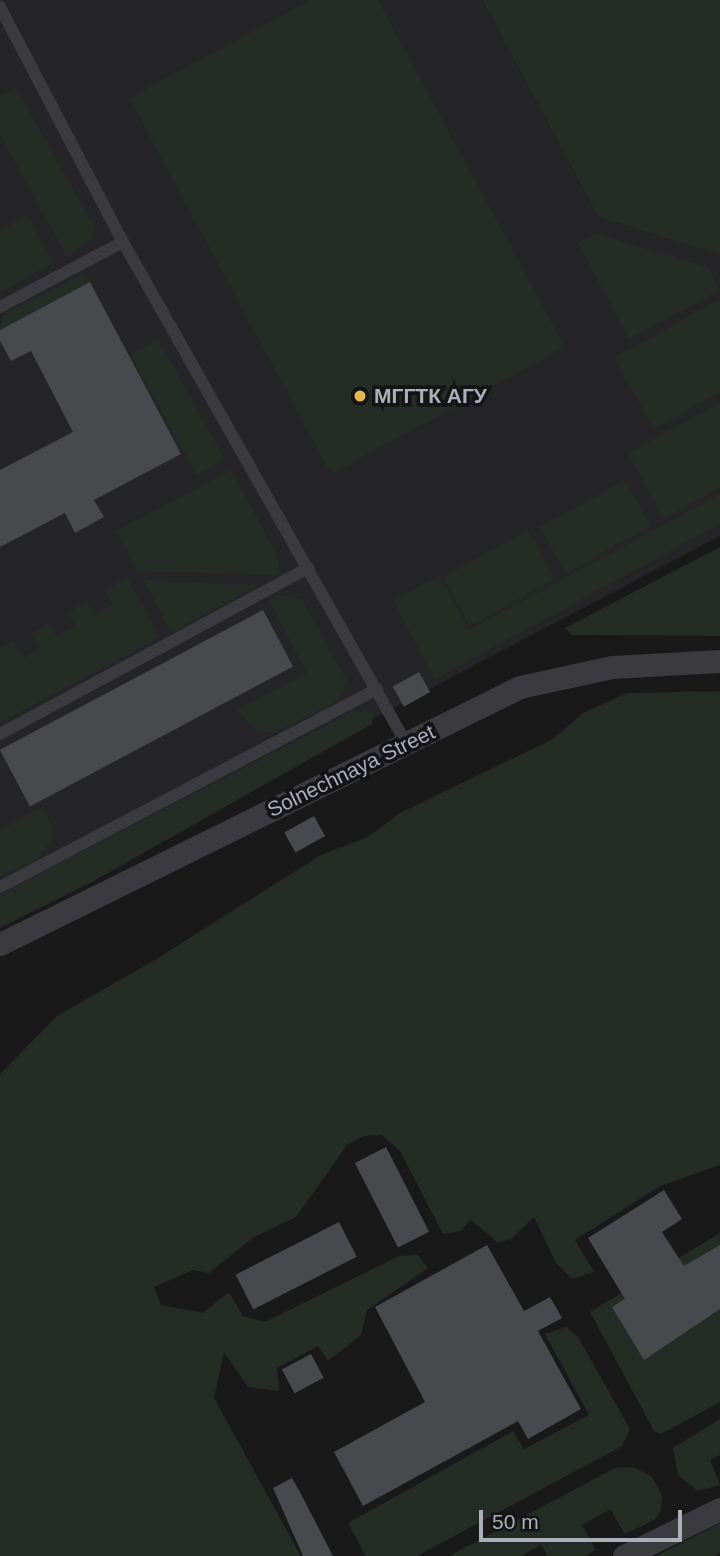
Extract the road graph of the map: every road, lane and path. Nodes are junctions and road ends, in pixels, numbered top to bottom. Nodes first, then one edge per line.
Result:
1 (0, 7) edge
2 (123, 243) junction
3 (0, 307) edge
4 (308, 568) junction
5 (720, 661) edge
6 (377, 689) junction
7 (0, 734) edge
8 (406, 743) junction
9 (0, 887) edge
10 (0, 944) edge
11 (720, 1509) edge
12 (624, 1556) edge

1 - 2 lane
2 - 3 lane
2 - 4 lane
4 - 6 lane
4 - 7 lane
5 - 8 street, Solnechnaya Street
6 - 8 lane
6 - 9 lane
8 - 10 street, Solnechnaya Street
11 - 12 street

